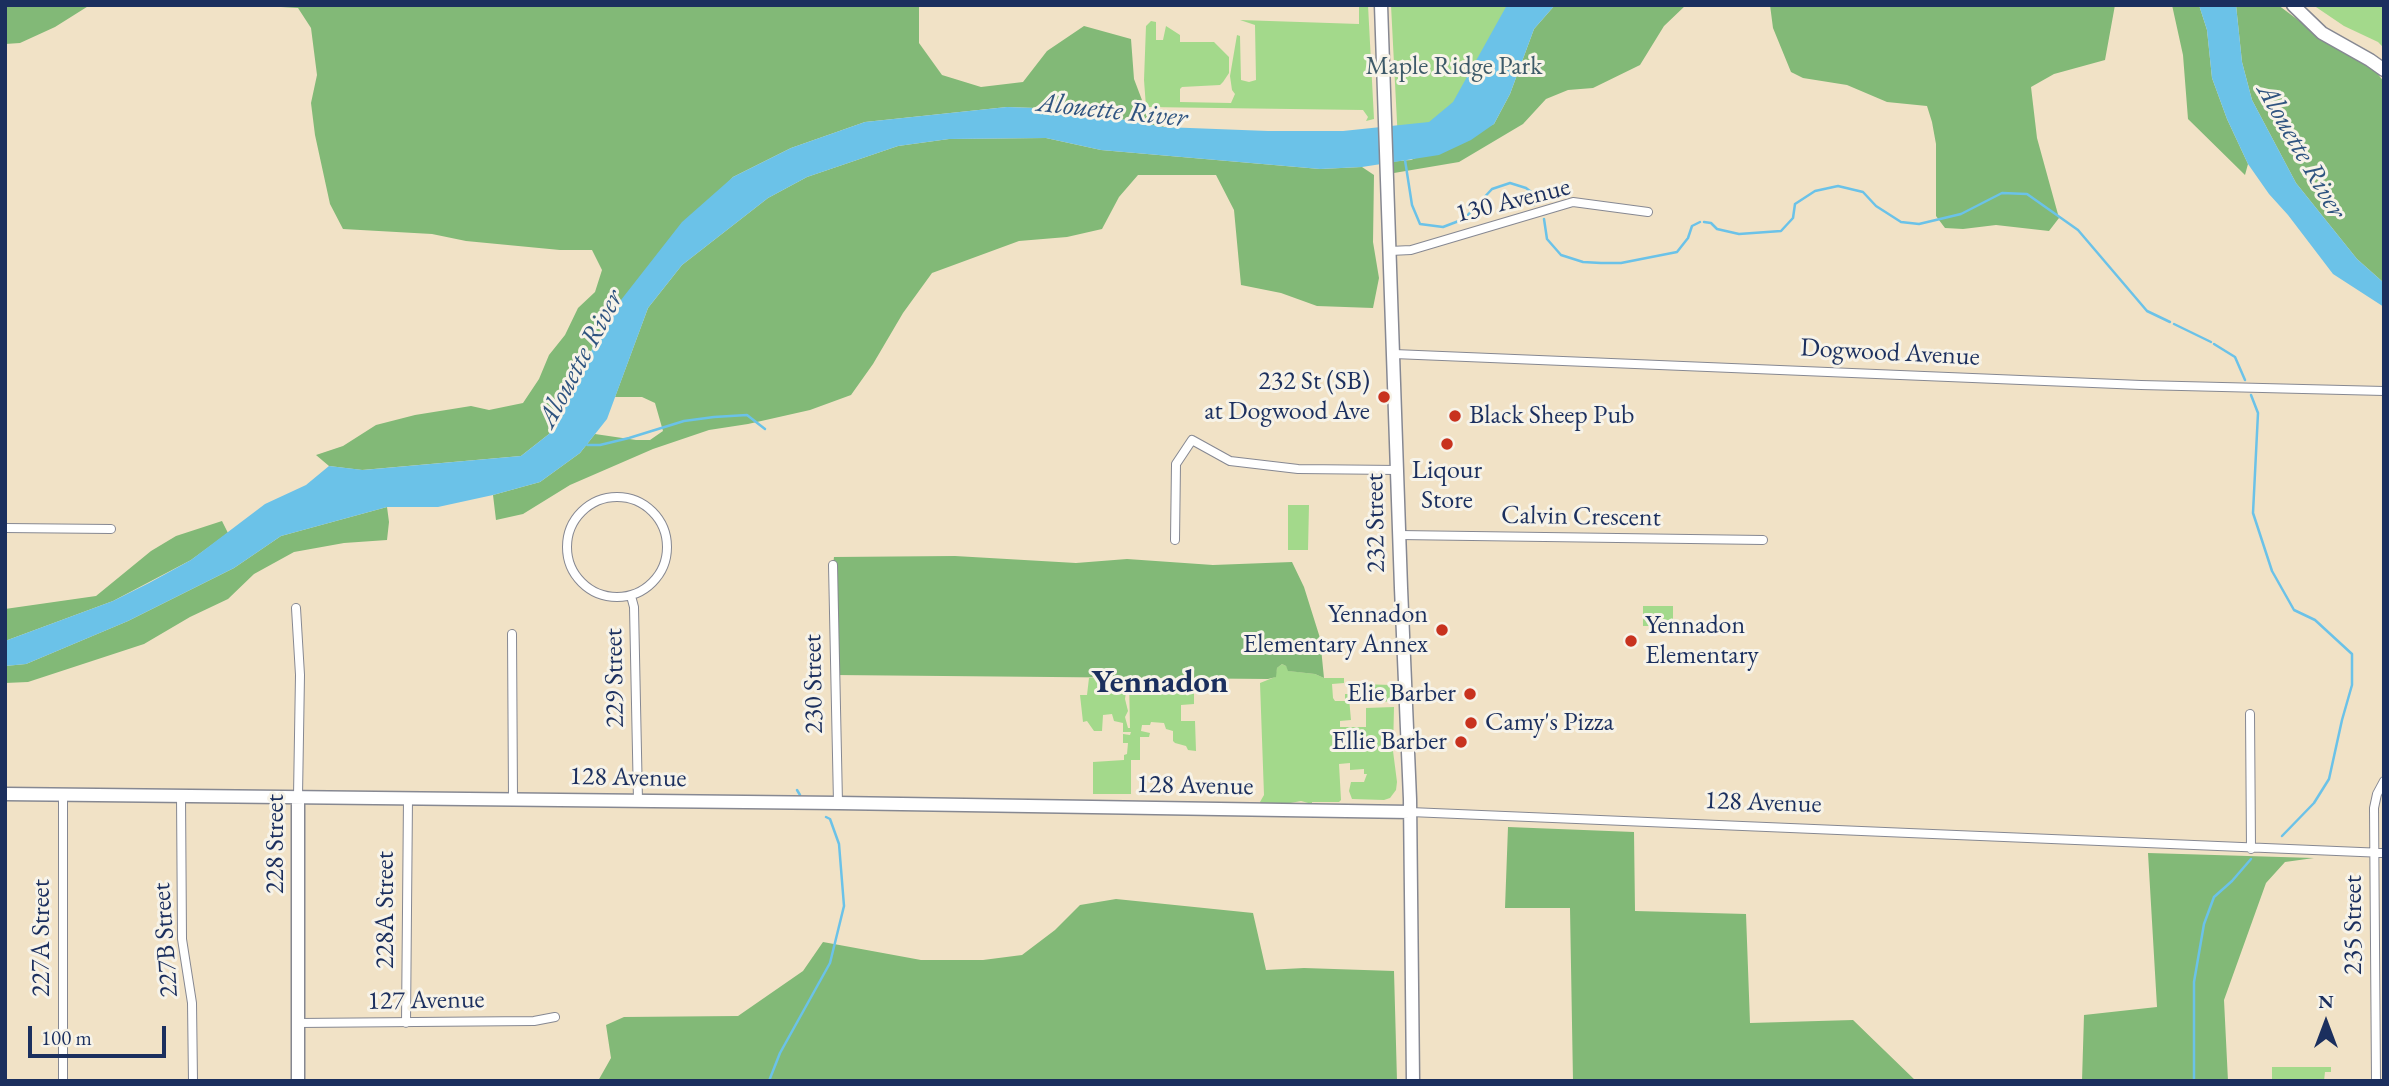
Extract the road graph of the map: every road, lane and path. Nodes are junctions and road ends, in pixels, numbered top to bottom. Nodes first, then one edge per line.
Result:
1 (1381, 5) edge
2 (2293, 5) edge
3 (2384, 70) edge
4 (1648, 212) dead end
5 (1390, 251) junction
6 (1394, 354) junction
7 (2384, 391) edge
8 (1398, 470) junction
9 (5, 528) edge
10 (111, 529) dead end
11 (1399, 535) junction
12 (1175, 540) dead end
13 (1763, 540) dead end
14 (832, 565) dead end
15 (631, 596) junction
16 (296, 608) dead end
17 (512, 634) dead end
18 (2250, 714) dead end
19 (2384, 781) edge
20 (5, 794) edge
21 (63, 794) junction
22 (181, 795) junction
23 (298, 796) junction
24 (408, 798) junction
25 (513, 799) junction
26 (638, 801) junction
27 (838, 803) junction
28 (1410, 812) junction
29 (2251, 849) junction
30 (2379, 853) edge
31 (555, 1017) dead end
32 (298, 1023) junction
33 (406, 1023) junction
34 (63, 1081) edge
35 (193, 1081) edge
36 (298, 1081) edge
37 (1413, 1081) edge
38 (2376, 1081) edge

1 - 5 street, 232 Street
2 - 3 street
4 - 5 street, 130 Avenue
5 - 6 street, 232 Street
6 - 7 street, Dogwood Avenue
6 - 8 street, 232 Street
8 - 11 street, 232 Street
8 - 12 street
9 - 10 street
11 - 13 street, Calvin Crescent
11 - 28 street, 232 Street
14 - 27 street, 230 Street
15 - 15 street, 229 Street
15 - 26 street, 229 Street
16 - 23 street, 228 Street
17 - 25 street
18 - 29 street
19 - 30 street, 235 Street
20 - 21 street, 128 Avenue
21 - 22 street, 128 Avenue
21 - 34 street, 227A Street
22 - 23 street, 128 Avenue
22 - 35 street, 227B Street
23 - 24 street, 128 Avenue
23 - 32 street, 228 Street
24 - 25 street, 128 Avenue
24 - 33 street, 228A Street
25 - 26 street, 128 Avenue
26 - 27 street, 128 Avenue
27 - 28 street, 128 Avenue
28 - 29 street, 128 Avenue
28 - 37 street, 232 Street
29 - 30 street, 128 Avenue
30 - 38 street, 235 Street
31 - 33 street, 127 Avenue
32 - 33 street, 127 Avenue
32 - 36 street, 228 Street

